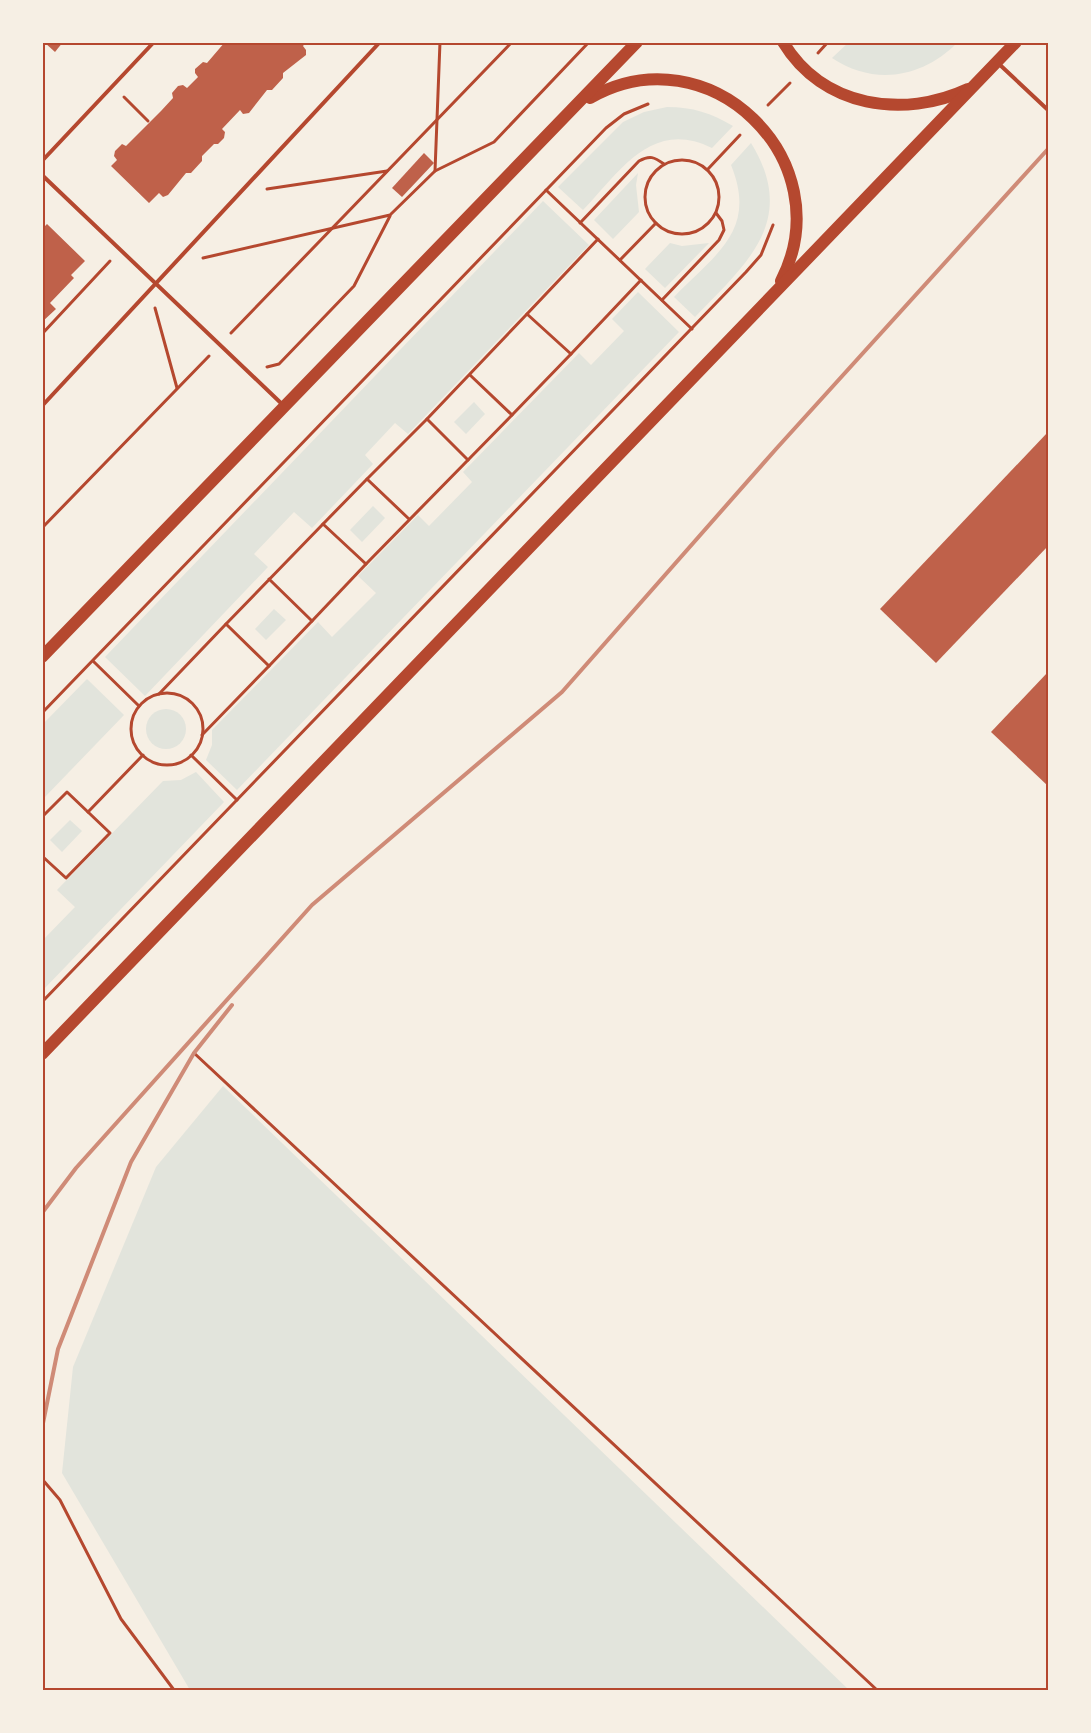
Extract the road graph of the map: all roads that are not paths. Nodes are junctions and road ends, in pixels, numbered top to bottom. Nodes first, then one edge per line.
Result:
1 (154, 42) edge
2 (380, 42) edge
3 (638, 42) edge
4 (783, 42) edge
5 (1016, 42) edge
6 (997, 63) junction
7 (975, 85) junction
8 (579, 104) junction
9 (1048, 110) edge
10 (42, 161) edge
11 (42, 175) edge
12 (156, 282) junction
13 (776, 292) junction
14 (42, 406) edge
15 (285, 407) junction
16 (42, 657) edge
17 (42, 1054) edge

1 - 10 lane
2 - 12 lane
3 - 8 main road
4 - 7 main road
5 - 6 main road
6 - 7 main road
6 - 9 lane
7 - 13 main road
8 - 13 main road
8 - 15 main road
11 - 12 lane
12 - 14 lane
12 - 15 lane
13 - 17 main road
15 - 16 main road

